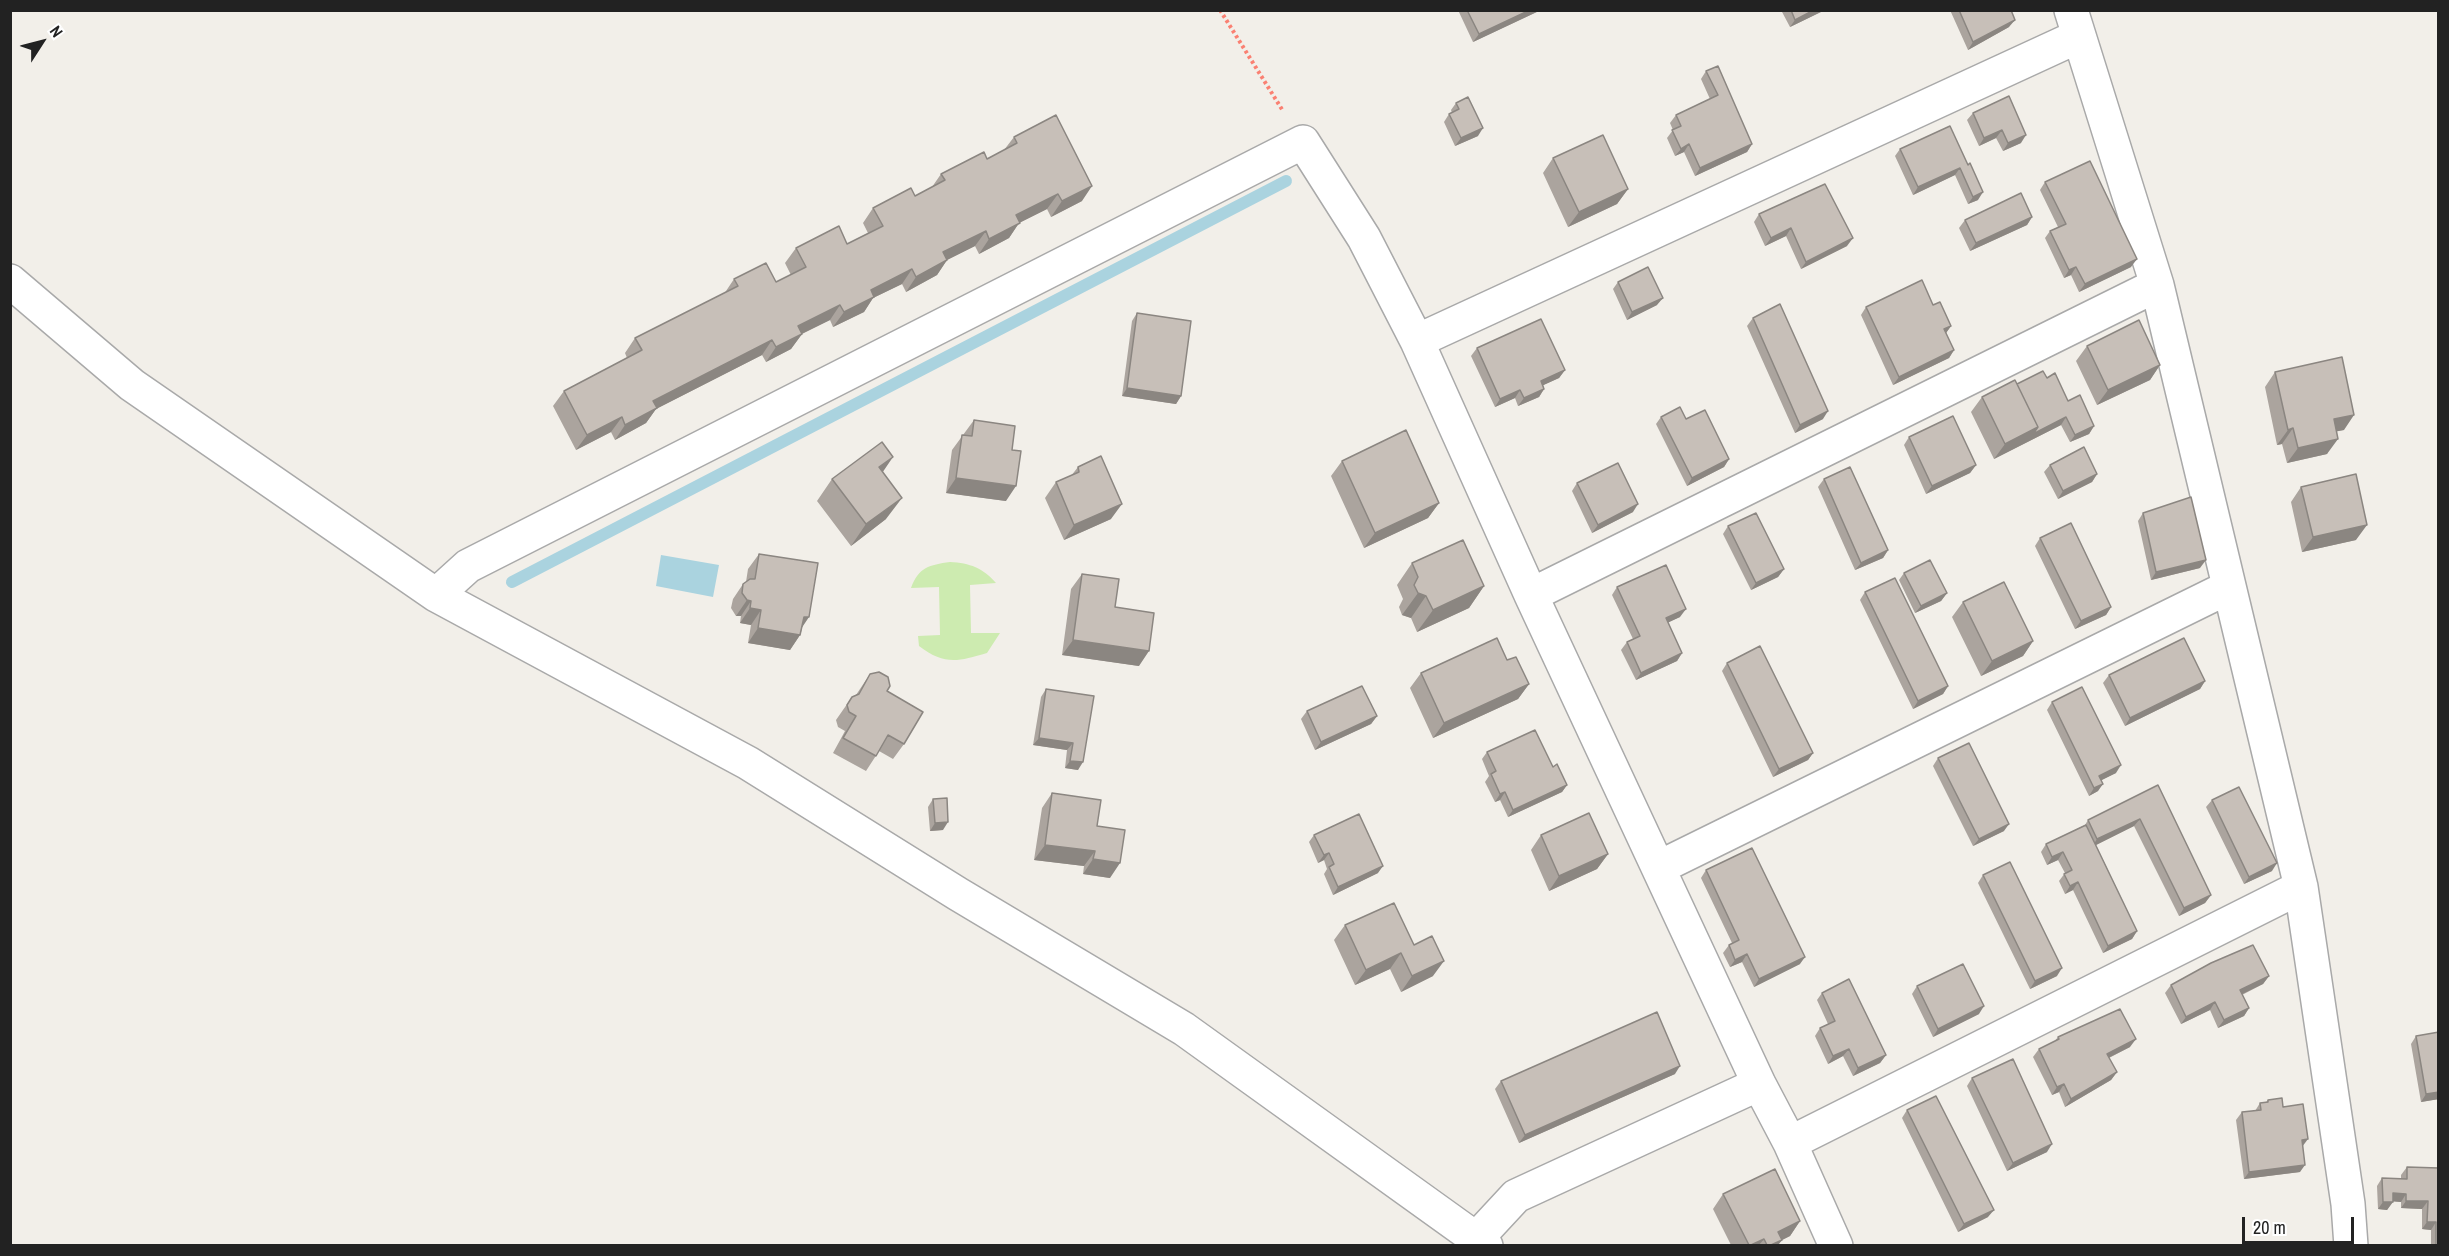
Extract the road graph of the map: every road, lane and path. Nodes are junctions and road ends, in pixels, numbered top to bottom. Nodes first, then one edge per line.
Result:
1 (1220, 10) edge
2 (2075, 23) edge
3 (1303, 142) junction
4 (10, 281) edge
5 (2157, 285) junction
6 (1418, 341) junction
7 (2229, 587) junction
8 (436, 595) junction
9 (1531, 595) junction
10 (1660, 867) junction
11 (2301, 887) junction
12 (1759, 1084) junction
13 (1790, 1143) junction
14 (1482, 1242) edge
15 (1836, 1245) edge
16 (2351, 1245) edge

1 - 3 path
2 - 5 street
2 - 6 street
3 - 6 street
3 - 8 street
4 - 8 street
5 - 7 street
5 - 9 street
6 - 9 street
7 - 10 street
7 - 11 street
8 - 14 street
9 - 10 street
10 - 12 street
11 - 13 street
11 - 16 street
12 - 13 street
12 - 14 street
13 - 15 street

